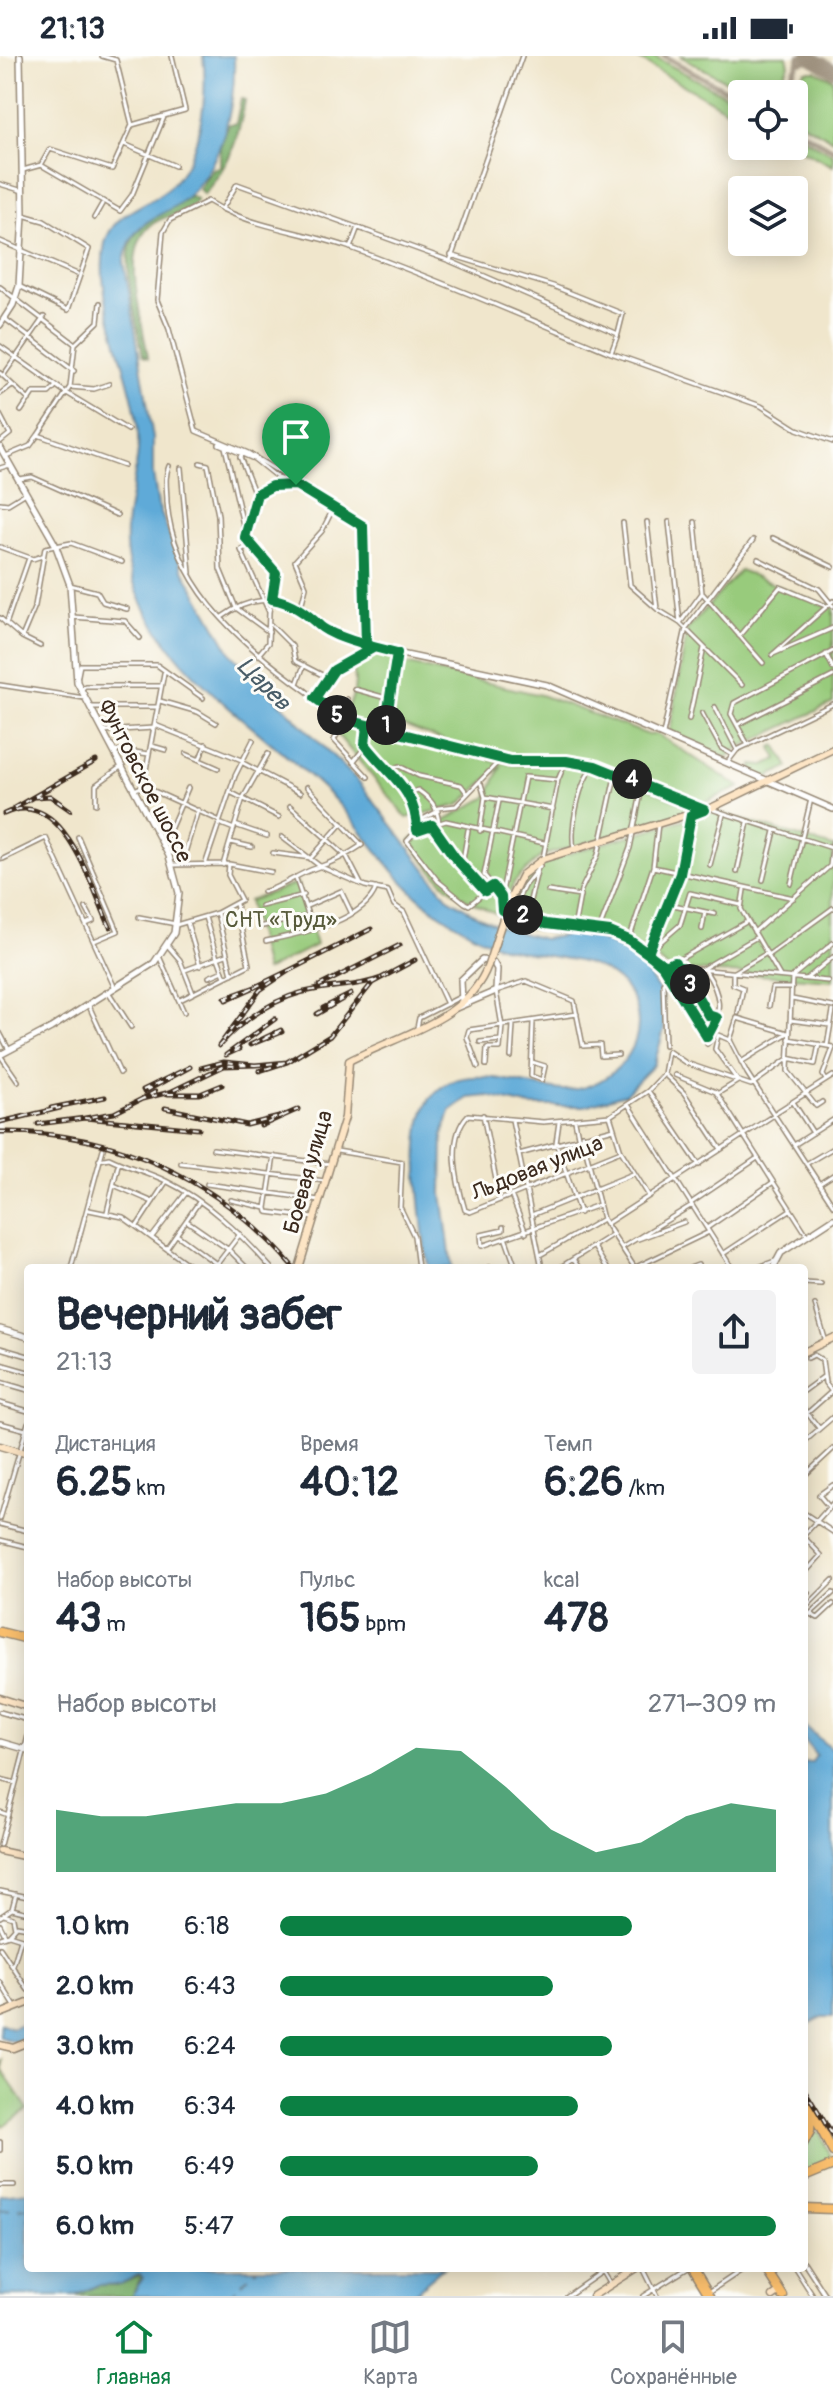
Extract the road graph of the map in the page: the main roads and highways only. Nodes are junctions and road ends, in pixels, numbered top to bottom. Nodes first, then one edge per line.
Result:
1 (833, 749) edge
2 (302, 1264) edge
3 (830, 1340) edge
4 (808, 1354) edge
5 (0, 1446) edge
6 (24, 1453) edge
7 (0, 1634) edge
8 (24, 1641) edge
9 (0, 1700) edge
10 (24, 1707) edge
11 (0, 1851) edge
12 (24, 1856) edge
13 (24, 2005) edge
14 (0, 2014) edge
15 (24, 2044) edge
16 (0, 2045) edge
17 (808, 2104) edge
18 (808, 2108) edge
19 (808, 2132) edge
20 (833, 2152) edge
21 (833, 2165) edge
22 (808, 2175) edge
23 (808, 2208) edge
24 (833, 2209) edge
25 (631, 2272) edge
26 (693, 2272) edge
27 (767, 2272) edge
28 (779, 2294) edge
29 (597, 2295) edge
30 (707, 2295) edge

1 - 2 main road, Боевая улица, bridge
3 - 4 main road
5 - 6 main road
7 - 8 main road
9 - 10 main road
11 - 12 main road
13 - 14 main road
15 - 16 main road
17 - 20 main road
18 - 19 main road
21 - 22 main road
23 - 24 main road
25 - 29 main road
26 - 30 main road
27 - 28 main road

